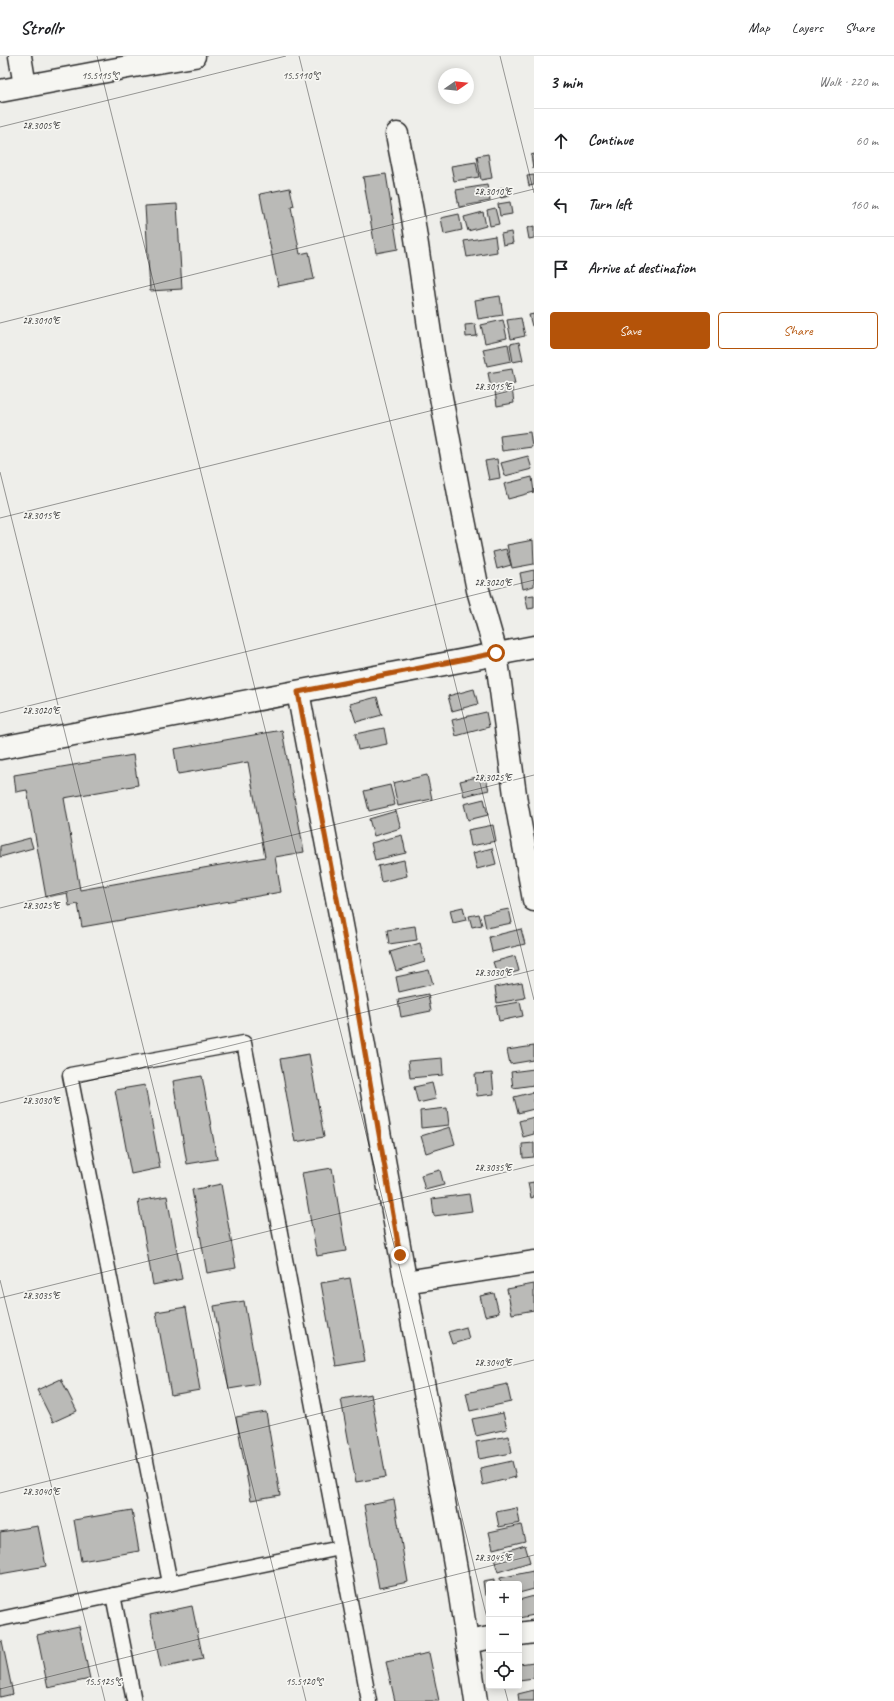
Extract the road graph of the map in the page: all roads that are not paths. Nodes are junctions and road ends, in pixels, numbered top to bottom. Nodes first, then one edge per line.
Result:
1 (20, 56) edge
2 (194, 56) edge
3 (25, 86) junction
4 (0, 91) edge
5 (398, 134) dead end
6 (534, 647) edge
7 (496, 653) junction
8 (298, 692) junction
9 (0, 748) edge
10 (534, 900) edge
11 (534, 1262) edge
12 (405, 1282) junction
13 (340, 1548) junction
14 (170, 1583) junction
15 (113, 1595) junction
16 (0, 1619) edge
17 (534, 1632) edge
18 (522, 1634) edge
19 (486, 1639) edge
20 (467, 1642) junction
21 (134, 1701) edge
22 (369, 1701) edge
23 (476, 1701) edge

1 - 3 street
2 - 3 street
3 - 4 street
5 - 7 street
6 - 7 street
7 - 8 street
7 - 10 street
8 - 9 street
8 - 12 street
11 - 12 street
12 - 20 street
13 - 14 lane
13 - 14 lane
13 - 22 lane
14 - 15 lane
15 - 16 lane
15 - 21 lane
17 - 18 street
19 - 20 street
20 - 23 street

